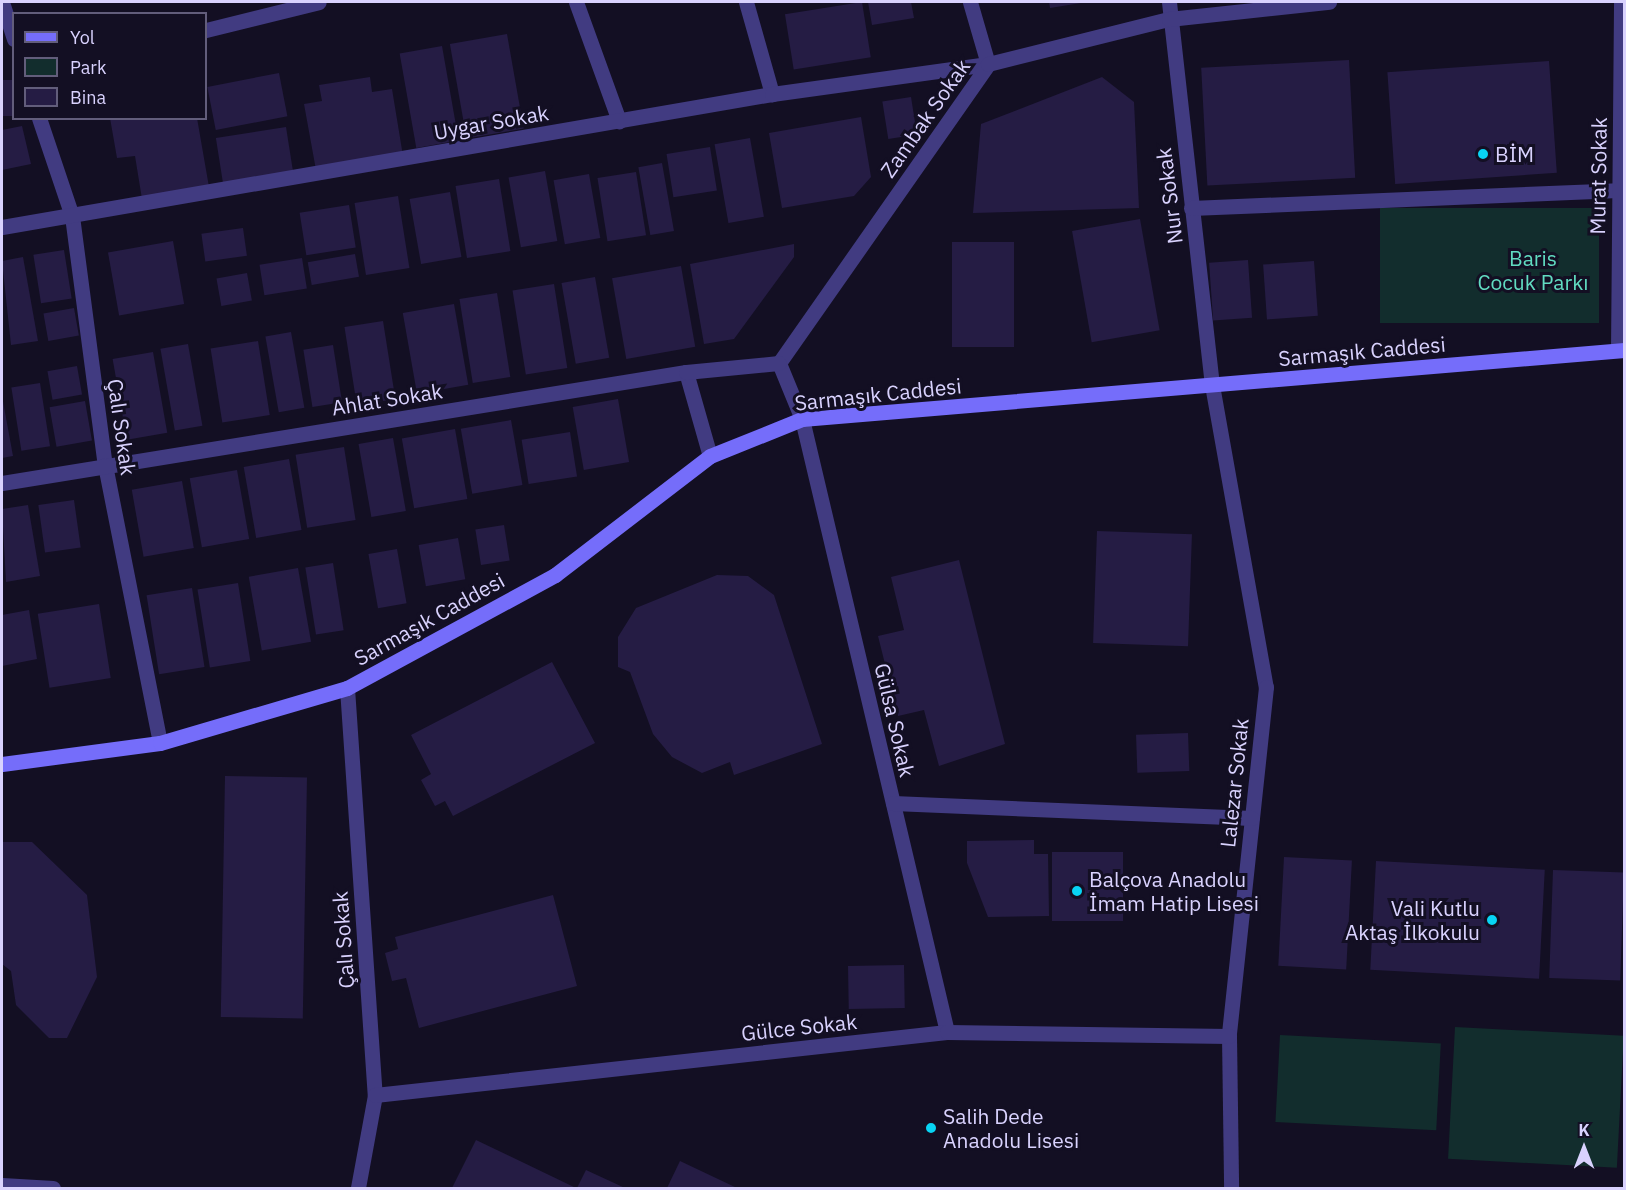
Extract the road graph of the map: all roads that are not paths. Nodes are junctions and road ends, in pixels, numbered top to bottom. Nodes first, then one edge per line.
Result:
1 (2, 2) edge
2 (319, 2) edge
3 (576, 2) edge
4 (746, 2) edge
5 (970, 2) edge
6 (1169, 2) edge
7 (1329, 2) edge
8 (1621, 2) edge
9 (1169, 19) junction
10 (207, 30) edge
11 (12, 33) edge
12 (988, 63) junction
13 (772, 94) junction
14 (40, 120) edge
15 (619, 121) junction
16 (1618, 190) junction
17 (1191, 208) junction
18 (72, 216) junction
19 (2, 227) edge
20 (1621, 350) edge
21 (780, 363) junction
22 (686, 372) junction
23 (1212, 385) junction
24 (802, 419) junction
25 (710, 456) junction
26 (105, 465) junction
27 (2, 483) edge
28 (347, 688) junction
29 (160, 743) junction
30 (2, 764) edge
31 (893, 802) junction
32 (1252, 818) junction
33 (947, 1032) junction
34 (1229, 1036) junction
35 (375, 1095) junction
36 (2, 1185) edge
37 (53, 1188) edge
38 (358, 1188) edge
39 (1231, 1188) edge

1 - 11 street
2 - 10 street
3 - 15 street
4 - 13 street
5 - 12 street
6 - 9 street, Nur Sokak
7 - 9 street, Zambak Sokak
8 - 16 street, Murat Sokak
9 - 12 street, Zambak Sokak
9 - 17 street, Nur Sokak
12 - 13 street, Uygar Sokak
12 - 21 street, Zambak Sokak
13 - 15 street, Uygar Sokak
14 - 18 street, Çalı Sokak
15 - 18 street, Uygar Sokak
16 - 17 street
16 - 20 street, Murat Sokak
17 - 23 street, Nur Sokak
18 - 19 street, Uygar Sokak
18 - 26 street, Çalı Sokak
20 - 23 main road, Sarmaşık Caddesi
21 - 22 street, Ahlat Sokak
21 - 24 street, Gülsa Sokak
22 - 25 street
22 - 26 street, Ahlat Sokak
23 - 24 main road, Sarmaşık Caddesi
23 - 32 street, Lalezar Sokak
24 - 25 main road, Sarmaşık Caddesi
24 - 31 street, Gülsa Sokak
25 - 28 main road, Sarmaşık Caddesi
26 - 27 street, Ahlat Sokak
26 - 29 street, Çalı Sokak
28 - 29 main road, Sarmaşık Caddesi
28 - 35 street, Çalı Sokak
29 - 30 main road, Sarmaşık Caddesi
31 - 32 street
31 - 33 street, Gülsa Sokak
32 - 34 street, Lalezar Sokak
33 - 34 street, Gülce Sokak
33 - 35 street, Gülce Sokak
34 - 39 street, Lalezar Sokak
35 - 38 street, Çalı Sokak
36 - 37 street

